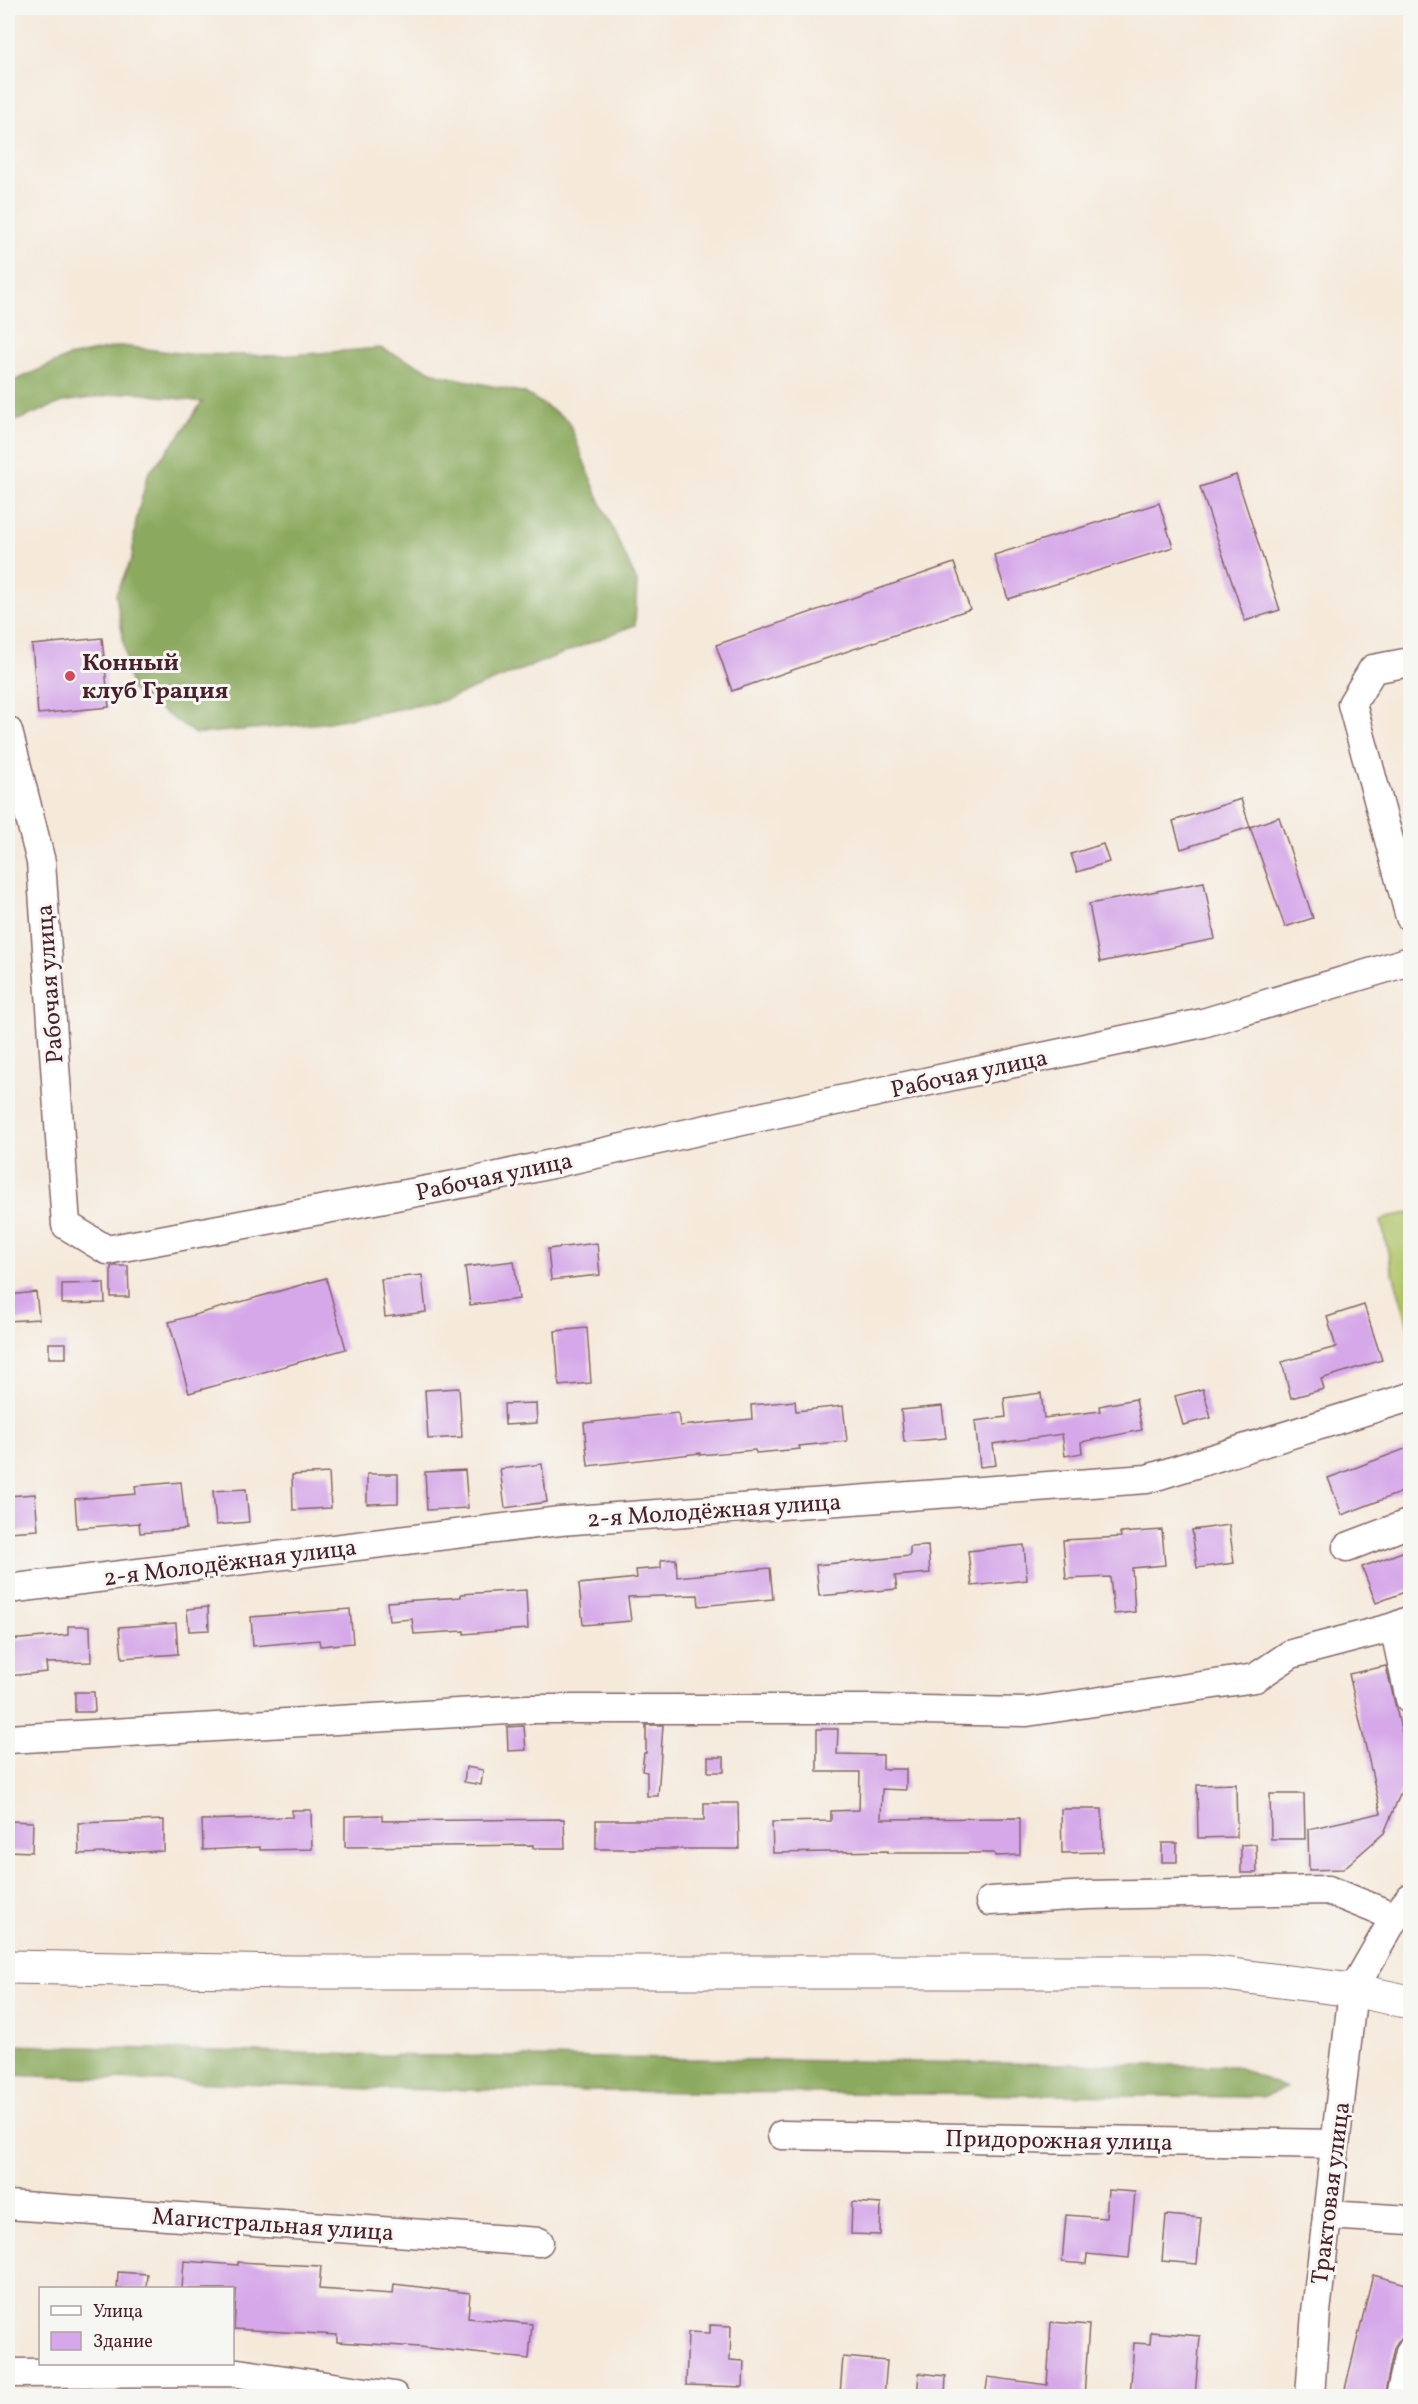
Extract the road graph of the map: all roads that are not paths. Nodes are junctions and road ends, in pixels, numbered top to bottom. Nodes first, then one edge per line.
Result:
1 (1410, 662) edge
2 (8, 730) edge
3 (1410, 917) edge
4 (1410, 961) edge
5 (1410, 1397) edge
6 (1410, 1523) edge
7 (1347, 1547) dead end
8 (8, 1589) edge
9 (1402, 1623) edge
10 (1410, 1699) edge
11 (8, 1739) edge
12 (990, 1901) dead end
13 (1403, 1907) edge
14 (8, 1967) edge
15 (1353, 1990) junction
16 (1410, 2002) edge
17 (782, 2135) dead end
18 (1335, 2144) junction
19 (8, 2205) edge
20 (1327, 2215) junction
21 (1410, 2220) edge
22 (539, 2242) dead end
23 (1410, 2352) edge
24 (8, 2373) edge
25 (394, 2397) edge
26 (1311, 2397) edge
27 (1400, 2397) edge

1 - 3 street
2 - 4 street, Рабочая улица
5 - 8 street, 2-я Молодёжная улица
6 - 7 street
9 - 10 street
9 - 11 street
12 - 13 street
13 - 15 street
14 - 15 main road
15 - 16 main road
15 - 18 street, Трактовая улица
17 - 18 street, Придорожная улица
18 - 20 street, Трактовая улица
19 - 22 street, Магистральная улица
20 - 21 street
20 - 26 street, Трактовая улица
23 - 27 street
24 - 25 street

